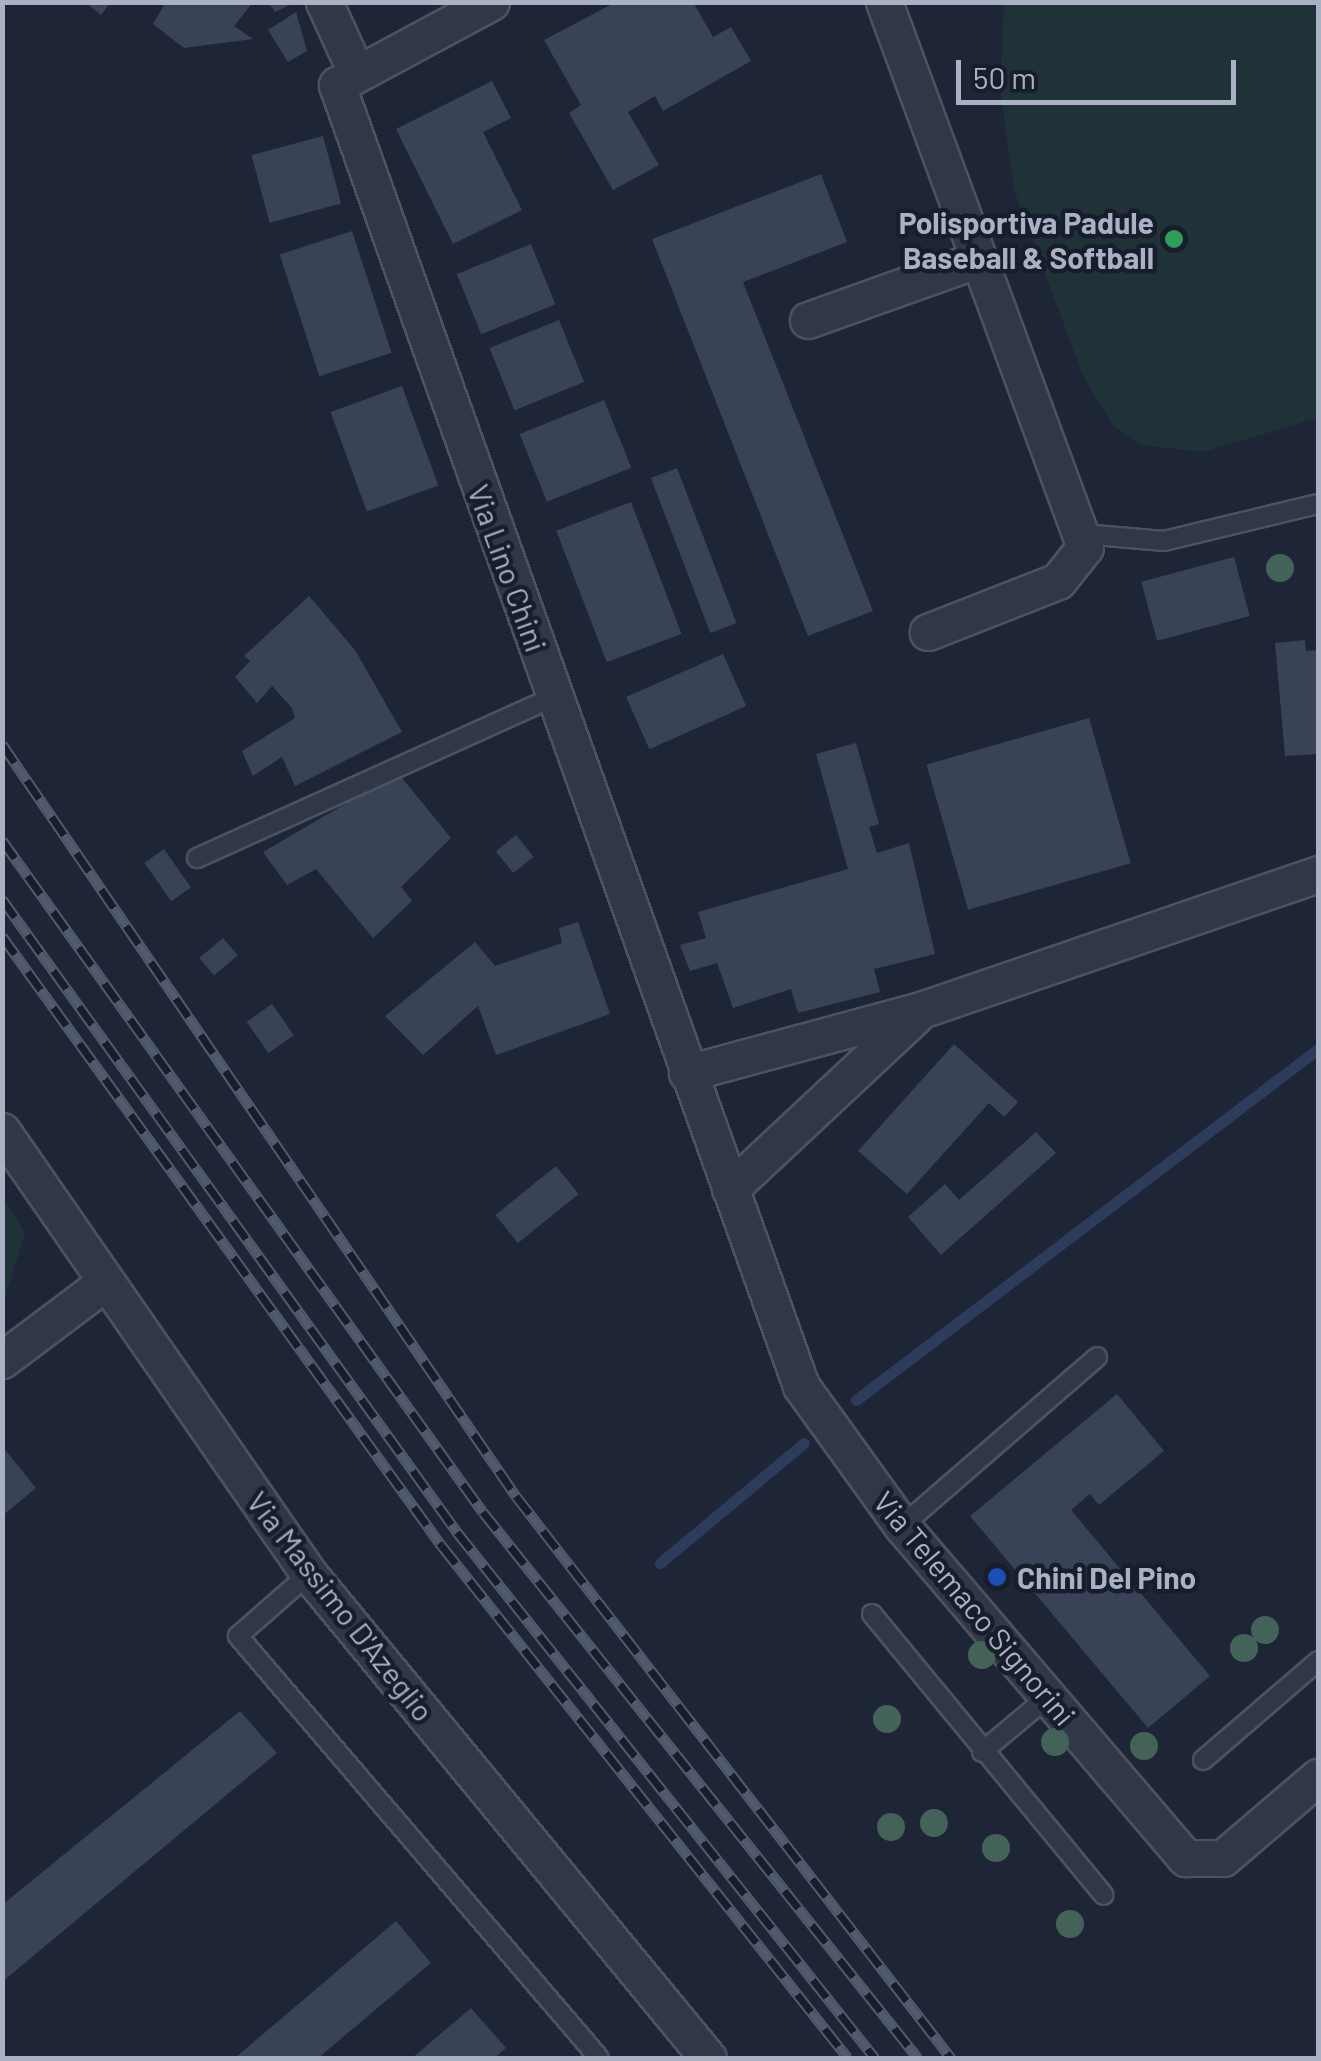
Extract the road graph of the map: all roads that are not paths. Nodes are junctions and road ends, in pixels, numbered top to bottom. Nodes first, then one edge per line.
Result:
1 (324, 2) edge
2 (491, 2) edge
3 (884, 2) edge
4 (357, 74) junction
5 (974, 260) junction
6 (808, 320) dead end
7 (1318, 504) edge
8 (1083, 534) junction
9 (928, 632) dead end
10 (554, 697) junction
11 (197, 858) dead end
12 (1318, 874) edge
13 (922, 1010) junction
14 (687, 1073) junction
15 (2, 1131) edge
16 (730, 1189) junction
17 (103, 1284) junction
18 (1096, 1357) dead end
19 (2, 1360) edge
20 (902, 1526) junction
21 (309, 1574) junction
22 (872, 1614) dead end
23 (1318, 1662) edge
24 (1049, 1696) junction
25 (982, 1752) junction
26 (1203, 1760) dead end
27 (1318, 1778) edge
28 (1104, 1896) dead end
29 (600, 2058) edge
30 (708, 2058) edge

1 - 4 street
2 - 4 street
3 - 5 street
4 - 10 street, Via Lino Chini
5 - 6 street
5 - 8 street
7 - 8 lane
8 - 9 street
10 - 11 lane
10 - 14 street, Via Lino Chini
12 - 13 street
13 - 14 street
13 - 16 street
14 - 16 street, Via Lino Chini
15 - 17 street, Via Massimo D'Azeglio
16 - 20 street, Via Telemaco Signorini
17 - 19 street
17 - 21 street, Via Massimo D'Azeglio
18 - 20 lane
20 - 24 street, Via Telemaco Signorini
21 - 29 lane
21 - 30 street, Via Massimo D'Azeglio
22 - 25 lane
23 - 26 lane
24 - 25 lane
24 - 27 street, Via Telemaco Signorini
25 - 28 lane

